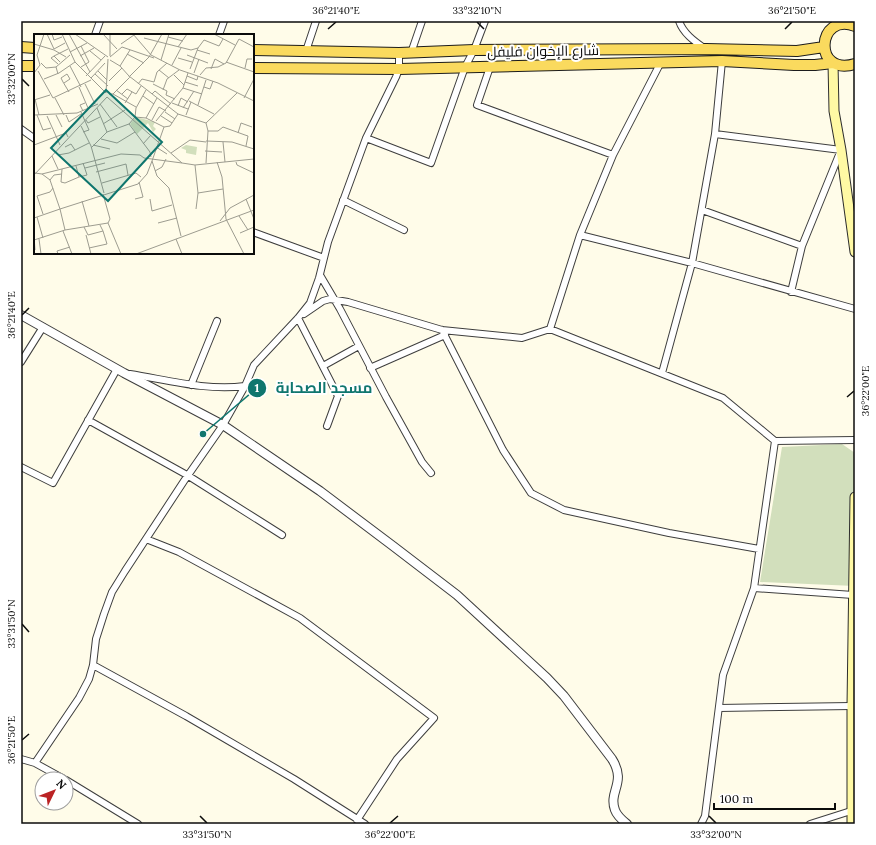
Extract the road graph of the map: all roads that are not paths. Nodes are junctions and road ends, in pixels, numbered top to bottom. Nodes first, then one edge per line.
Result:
1 (100, 21) edge
2 (224, 21) edge
3 (316, 21) edge
4 (422, 21) edge
5 (485, 21) edge
6 (678, 21) edge
7 (825, 21) edge
8 (855, 24) edge
9 (95, 34) edge
10 (219, 34) edge
11 (824, 42) junction
12 (21, 47) edge
13 (34, 48) edge
14 (706, 49) junction
15 (254, 50) edge
16 (474, 50) junction
17 (306, 51) junction
18 (410, 52) junction
19 (399, 53) junction
20 (722, 61) junction
21 (661, 62) junction
22 (833, 63) junction
23 (855, 64) edge
24 (21, 66) edge
25 (34, 66) edge
26 (466, 67) junction
27 (490, 67) junction
28 (254, 68) edge
29 (399, 69) junction
30 (21, 129) edge
31 (715, 134) junction
32 (34, 138) edge
33 (366, 138) junction
34 (841, 150) junction
35 (612, 155) junction
36 (343, 200) junction
37 (702, 210) junction
38 (404, 230) dead end
39 (254, 232) edge
40 (580, 234) junction
41 (802, 246) junction
42 (855, 252) edge
43 (324, 258) junction
44 (692, 263) junction
45 (320, 275) junction
46 (791, 292) junction
47 (334, 300) junction
48 (855, 309) edge
49 (21, 315) edge
50 (298, 318) junction
51 (217, 321) dead end
52 (44, 327) junction
53 (550, 329) junction
54 (444, 332) junction
55 (359, 346) junction
56 (21, 362) edge
57 (323, 366) junction
58 (370, 368) junction
59 (121, 371) junction
60 (662, 373) junction
61 (191, 385) junction
62 (245, 386) junction
63 (88, 420) junction
64 (223, 425) junction
65 (327, 426) dead end
66 (855, 440) edge
67 (775, 441) junction
68 (21, 467) edge
69 (431, 473) dead end
70 (187, 475) junction
71 (855, 497) edge
72 (282, 535) dead end
73 (146, 539) junction
74 (759, 549) junction
75 (754, 588) junction
76 (854, 596) junction
77 (93, 665) junction
78 (852, 706) junction
79 (719, 708) junction
80 (21, 759) edge
81 (35, 763) junction
82 (49, 771) edge
83 (74, 785) edge
84 (854, 811) edge
85 (358, 820) junction
86 (138, 824) edge
87 (365, 824) edge
88 (627, 824) edge
89 (701, 824) edge
90 (810, 824) edge
91 (852, 824) edge

1 - 9 street
2 - 10 street
3 - 17 street
4 - 18 street
5 - 16 street
6 - 14 street
7 - 11 main road
8 - 11 main road
11 - 14 main road, شارع الإخوان فليفل
11 - 22 main road
12 - 13 main road
14 - 16 main road, شارع الإخوان فليفل
15 - 17 main road, شارع الإخوان فليفل
16 - 18 main road, شارع الإخوان فليفل
16 - 26 street
17 - 19 main road, شارع الإخوان فليفل
18 - 19 main road, شارع الإخوان فليفل
19 - 29 street
20 - 21 main road, شارع الإخوان فليفل
20 - 22 main road, شارع الإخوان فليفل
20 - 31 street
21 - 27 main road, شارع الإخوان فليفل
21 - 35 street
22 - 23 main road, شارع الإخوان فليفل
22 - 34 main road
24 - 25 main road
26 - 27 main road, شارع الإخوان فليفل
26 - 29 main road, شارع الإخوان فليفل
26 - 33 street
27 - 35 street
28 - 29 main road, شارع الإخوان فليفل
29 - 33 street
30 - 32 street
31 - 34 street
31 - 37 street
33 - 36 street
34 - 41 street
34 - 42 main road
35 - 40 street
36 - 38 street
36 - 43 street
37 - 41 street
37 - 44 street
39 - 43 street
40 - 44 street
40 - 53 street
41 - 46 street
43 - 45 street
44 - 46 street
44 - 60 street
45 - 47 street
45 - 50 street
46 - 48 street
47 - 50 street
47 - 54 street
47 - 55 street
49 - 52 street
50 - 57 street
50 - 62 street
51 - 61 street
52 - 56 street
52 - 59 street
53 - 54 street
53 - 60 street
54 - 58 street
54 - 74 street
55 - 57 street
55 - 58 street
57 - 65 street
58 - 69 street
59 - 61 street
59 - 63 street
59 - 64 street
60 - 67 street
61 - 62 street
62 - 64 street
63 - 68 street
63 - 70 street
64 - 70 street
64 - 88 street
66 - 67 street
67 - 74 street
70 - 72 street
70 - 73 street
71 - 76 main road
73 - 77 street
73 - 85 street
74 - 75 street
75 - 76 street
75 - 79 street
76 - 78 main road
77 - 81 street
77 - 85 street
78 - 79 street
78 - 84 main road
79 - 89 street
80 - 81 street
81 - 82 street
83 - 86 street
84 - 90 street
84 - 91 main road
85 - 87 street

